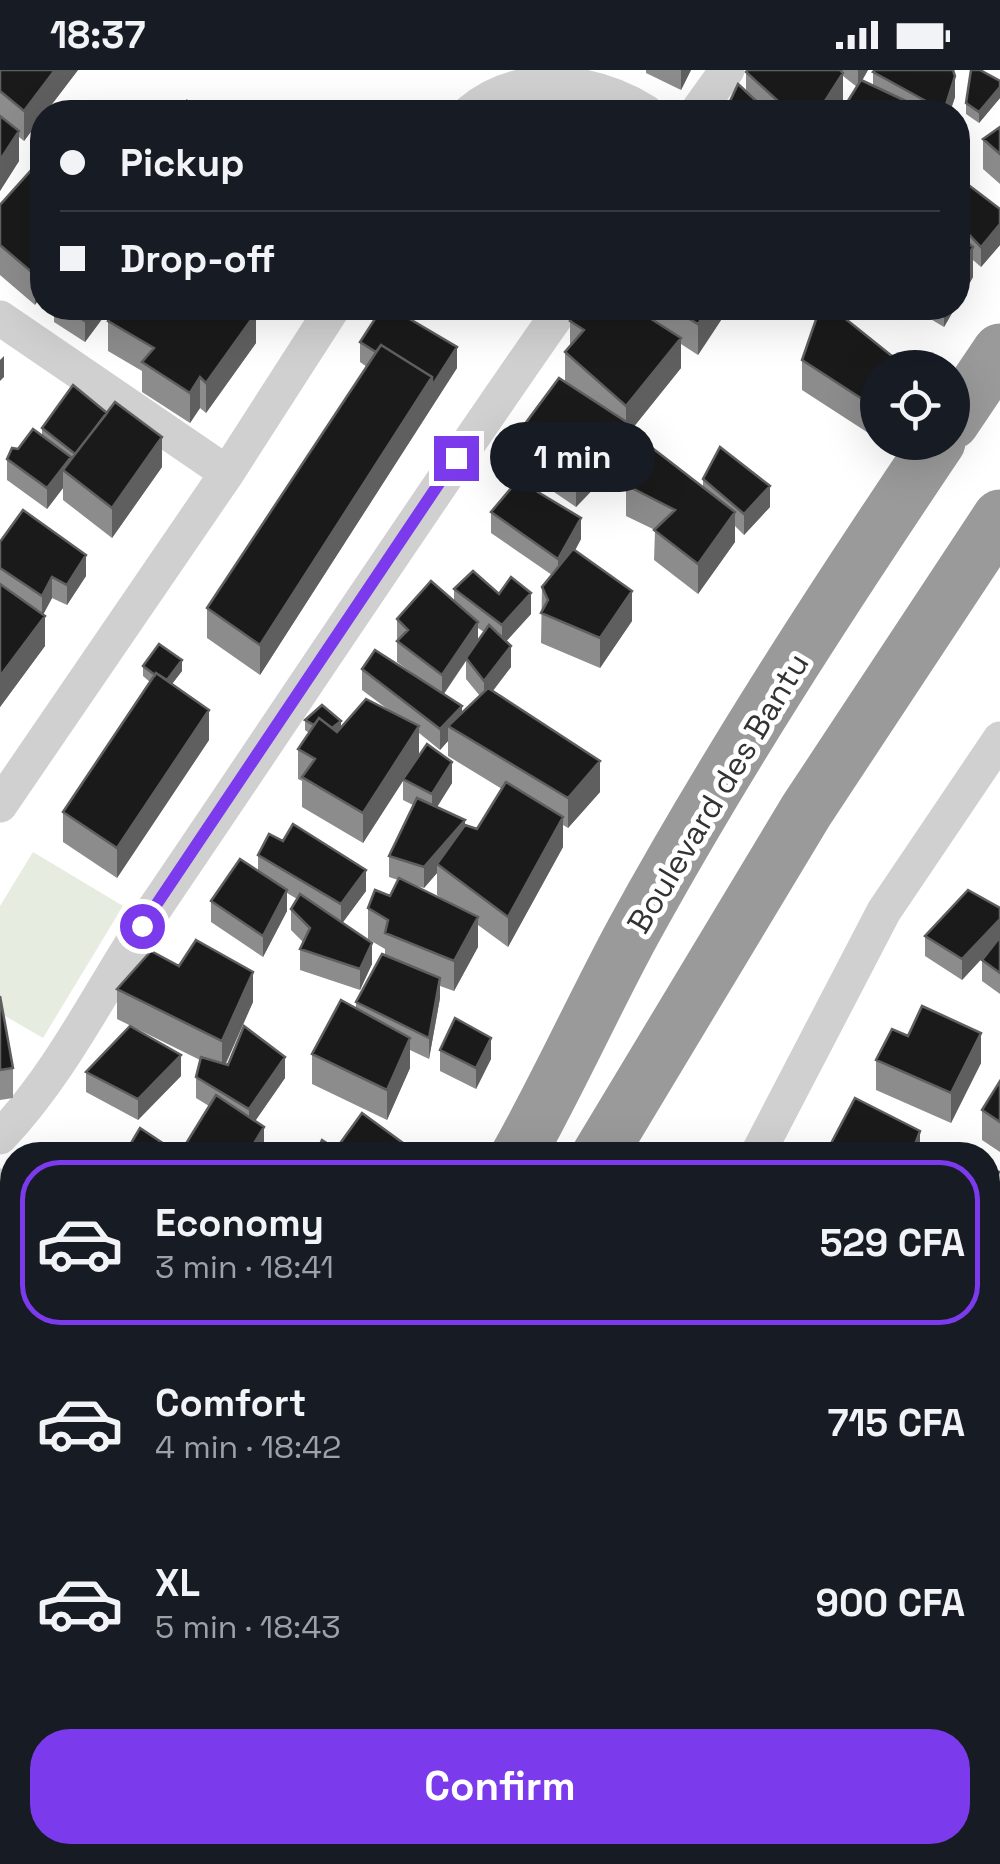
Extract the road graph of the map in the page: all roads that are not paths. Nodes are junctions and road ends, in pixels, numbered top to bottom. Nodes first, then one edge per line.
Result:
1 (727, 70) edge
2 (489, 100) edge
3 (626, 100) edge
4 (706, 100) edge
5 (0, 318) edge
6 (326, 320) edge
7 (554, 320) edge
8 (1000, 351) edge
9 (970, 395) edge
10 (926, 460) edge
11 (227, 473) junction
12 (1000, 517) edge
13 (1000, 739) edge
14 (0, 805) edge
15 (0, 1137) edge
16 (525, 1142) edge
17 (607, 1142) edge
18 (764, 1142) edge

1 - 4 street
2 - 3 street
5 - 11 street
6 - 11 street
7 - 15 street
8 - 9 highway
10 - 16 highway, Boulevard des Bantu
11 - 14 street
12 - 17 highway
13 - 18 street

